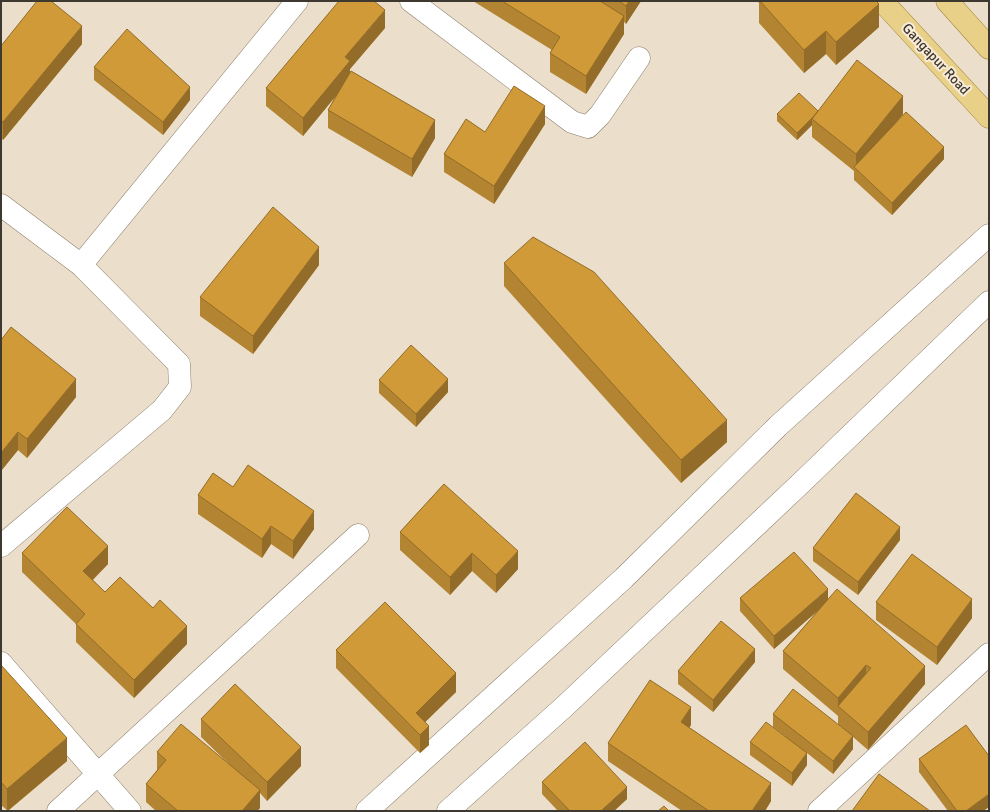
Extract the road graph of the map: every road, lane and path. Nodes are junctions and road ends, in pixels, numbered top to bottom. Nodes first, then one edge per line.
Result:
1 (297, 1) edge
2 (411, 1) edge
3 (882, 1) edge
4 (947, 1) edge
5 (989, 48) edge
6 (639, 58) dead end
7 (989, 117) edge
8 (1, 205) edge
9 (989, 235) edge
10 (82, 265) junction
11 (989, 302) edge
12 (358, 535) dead end
13 (1, 546) edge
14 (989, 654) edge
15 (1, 663) edge
16 (98, 775) junction
17 (58, 811) edge
18 (130, 811) edge
19 (367, 811) edge
20 (448, 811) edge
21 (819, 811) edge

1 - 10 street
2 - 6 street
3 - 7 main road, Gangapur Road
4 - 5 main road
8 - 10 street
9 - 19 street
10 - 13 street
11 - 20 street
12 - 16 street
14 - 21 street
15 - 16 street
16 - 17 street
16 - 18 street

